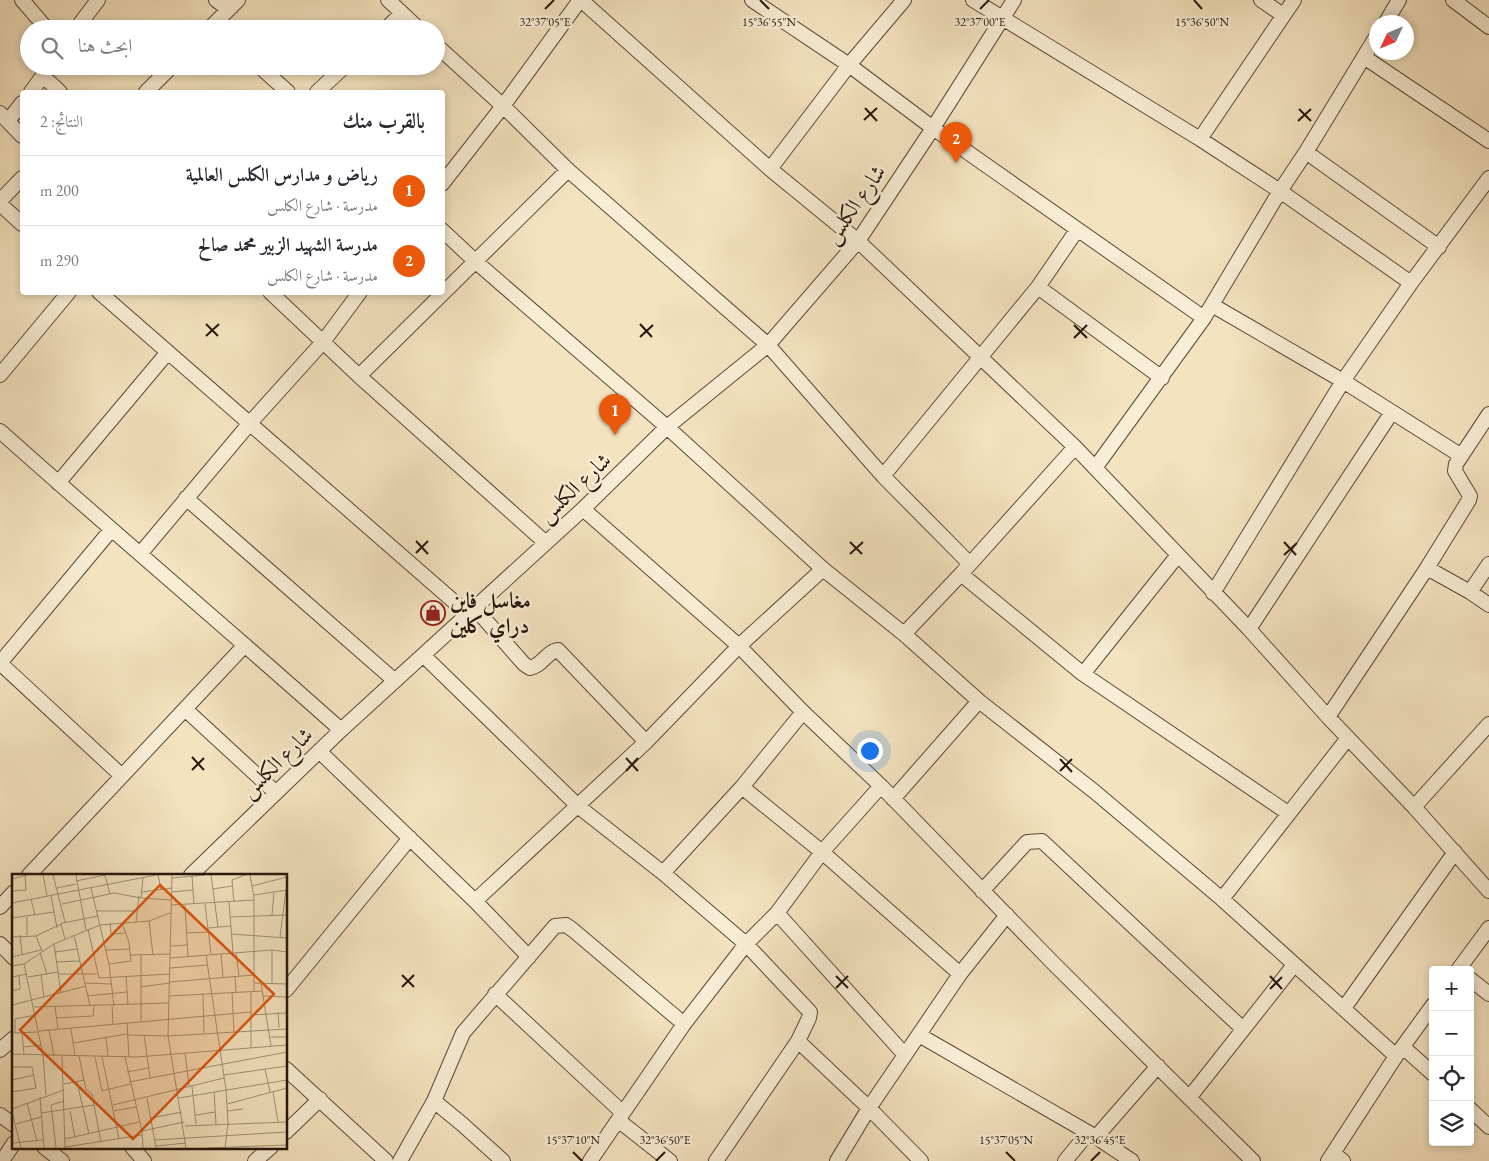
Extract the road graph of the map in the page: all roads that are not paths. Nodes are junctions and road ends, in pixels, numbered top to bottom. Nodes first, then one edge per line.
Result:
1 (22, 0) edge
2 (98, 0) edge
3 (216, 0) edge
4 (388, 0) edge
5 (580, 0) edge
6 (752, 0) edge
7 (904, 0) edge
8 (973, 0) edge
9 (1014, 0) edge
10 (1261, 0) edge
11 (1294, 0) edge
12 (1400, 0) edge
13 (1453, 0) edge
14 (232, 4) edge
15 (402, 13) junction
16 (1283, 15) junction
17 (1390, 15) edge
18 (1002, 17) junction
19 (40, 20) edge
20 (83, 20) edge
21 (219, 20) edge
22 (395, 20) edge
23 (409, 20) edge
24 (1489, 27) edge
25 (1369, 49) edge
26 (445, 53) edge
27 (1364, 57) junction
28 (849, 65) junction
29 (44, 75) edge
30 (49, 75) edge
31 (163, 75) edge
32 (269, 75) edge
33 (335, 75) edge
34 (32, 90) edge
35 (59, 90) edge
36 (148, 90) edge
37 (286, 90) edge
38 (319, 90) edge
39 (20, 105) edge
40 (503, 106) junction
41 (4, 117) edge
42 (933, 128) junction
43 (20, 134) edge
44 (1200, 139) junction
45 (1489, 141) edge
46 (1306, 152) junction
47 (770, 168) junction
48 (568, 170) junction
49 (1489, 178) edge
50 (20, 180) edge
51 (445, 180) edge
52 (1280, 191) junction
53 (0, 203) edge
54 (20, 222) edge
55 (1077, 230) junction
56 (445, 233) edge
57 (858, 240) junction
58 (1439, 247) junction
59 (476, 262) junction
60 (1411, 283) junction
61 (1038, 287) junction
62 (445, 292) edge
63 (67, 295) edge
64 (104, 295) edge
65 (273, 295) edge
66 (358, 295) edge
67 (442, 295) edge
68 (1212, 305) junction
69 (1204, 318) junction
70 (323, 342) junction
71 (768, 345) junction
72 (168, 352) junction
73 (980, 356) junction
74 (0, 375) edge
75 (360, 376) junction
76 (1162, 378) junction
77 (1343, 381) junction
78 (1392, 412) junction
79 (1489, 414) edge
80 (250, 423) junction
81 (667, 427) junction
82 (0, 431) edge
83 (1075, 447) junction
84 (1460, 455) junction
85 (1095, 468) junction
86 (883, 476) junction
87 (58, 483) junction
88 (186, 498) junction
89 (583, 510) junction
90 (111, 530) junction
91 (546, 543) junction
92 (140, 554) junction
93 (1178, 556) junction
94 (1489, 564) edge
95 (1427, 568) junction
96 (823, 569) junction
97 (965, 569) junction
98 (1213, 592) junction
99 (1470, 592) junction
100 (1489, 604) edge
101 (470, 610) junction
102 (1249, 629) junction
103 (904, 634) junction
104 (245, 645) junction
105 (739, 646) junction
106 (423, 655) junction
107 (0, 663) edge
108 (1083, 674) junction
109 (394, 680) junction
110 (979, 700) junction
111 (185, 709) junction
112 (803, 712) junction
113 (1328, 717) junction
114 (1489, 724) edge
115 (340, 730) junction
116 (1348, 738) junction
117 (646, 742) junction
118 (319, 751) junction
119 (122, 776) junction
120 (881, 786) junction
121 (742, 787) junction
122 (275, 792) junction
123 (893, 799) junction
124 (1414, 806) junction
125 (579, 807) junction
126 (1288, 813) junction
127 (410, 838) junction
128 (822, 852) junction
129 (1455, 852) junction
130 (663, 873) junction
131 (30, 874) edge
132 (192, 874) edge
133 (982, 891) junction
134 (1489, 891) edge
135 (12, 894) edge
136 (1222, 898) junction
137 (475, 901) junction
138 (0, 907) edge
139 (777, 913) junction
140 (1007, 914) junction
141 (1489, 928) edge
142 (0, 944) edge
143 (746, 944) junction
144 (12, 956) edge
145 (529, 957) junction
146 (1294, 965) junction
147 (1461, 966) edge
148 (960, 974) junction
149 (1474, 982) edge
150 (288, 988) edge
151 (495, 994) junction
152 (1489, 994) edge
153 (1344, 1008) junction
154 (1429, 1011) edge
155 (684, 1024) junction
156 (1243, 1029) junction
157 (919, 1035) junction
158 (12, 1040) edge
159 (798, 1041) junction
160 (0, 1050) edge
161 (1400, 1051) junction
162 (905, 1055) junction
163 (1158, 1066) junction
164 (1429, 1071) edge
165 (288, 1072) edge
166 (1189, 1098) junction
167 (320, 1099) junction
168 (434, 1101) junction
169 (869, 1108) junction
170 (1474, 1113) edge
171 (0, 1115) edge
172 (620, 1117) junction
173 (12, 1124) edge
174 (1489, 1127) edge
175 (288, 1130) edge
176 (1092, 1135) junction
177 (12, 1147) edge
178 (45, 1148) edge
179 (133, 1148) edge
180 (1335, 1158) edge
181 (2, 1161) edge
182 (62, 1161) edge
183 (144, 1161) edge
184 (386, 1161) edge
185 (400, 1161) edge
186 (503, 1161) edge
187 (590, 1161) edge
188 (670, 1161) edge
189 (716, 1161) edge
190 (838, 1161) edge
191 (921, 1161) edge
192 (1065, 1161) edge
193 (1132, 1161) edge
194 (1252, 1161) edge

1 - 19 street
2 - 20 street
3 - 14 street
4 - 15 street
5 - 40 street
5 - 47 street
6 - 28 street
7 - 28 street
8 - 18 street
9 - 18 street, شارع الكلس
10 - 16 street
11 - 16 street
12 - 17 street
13 - 24 street
14 - 21 street
15 - 22 street
15 - 23 street
16 - 44 street
18 - 42 street, شارع الكلس
18 - 44 street
25 - 27 street
26 - 40 street
27 - 45 street
27 - 46 street
28 - 42 street
28 - 47 street
29 - 34 street
30 - 35 street
31 - 36 street
32 - 37 street
33 - 38 street
39 - 41 street
40 - 48 street
40 - 51 street
41 - 43 street
42 - 55 street
42 - 57 street, شارع الكلس
44 - 52 street
46 - 52 street
46 - 58 street
47 - 57 street
48 - 59 street
48 - 71 street
49 - 58 street
50 - 53 street
52 - 60 street
52 - 68 street
53 - 54 street
55 - 61 street
55 - 69 street
56 - 59 street
57 - 71 street, شارع الكلس
57 - 73 street
58 - 60 street
59 - 62 street
59 - 81 street
60 - 77 street
61 - 73 street
61 - 76 street
63 - 74 street
64 - 72 street
65 - 70 street
66 - 70 street
67 - 75 street
68 - 69 street
68 - 77 street
69 - 76 street
70 - 75 street
70 - 80 street
71 - 81 street, شارع الكلس
71 - 86 street
72 - 80 street
72 - 87 street
73 - 83 street
73 - 86 street
75 - 91 street
76 - 85 street
77 - 78 street
77 - 98 street
78 - 84 street
78 - 102 street
79 - 84 street
80 - 88 street
80 - 101 street
81 - 89 street, شارع الكلس
81 - 96 street
82 - 87 street
83 - 85 street
83 - 97 street
84 - 95 street
85 - 93 street
86 - 97 street
87 - 90 street
88 - 92 street
88 - 109 street
89 - 91 street, شارع الكلس
89 - 105 street
90 - 92 street
90 - 107 street
91 - 101 street, شارع الكلس
92 - 104 street
93 - 98 street
93 - 108 street
94 - 99 street
95 - 99 street
95 - 113 street
96 - 103 street
96 - 105 street
97 - 103 street
97 - 108 street
98 - 102 street
99 - 100 street
101 - 106 street, شارع الكلس
101 - 117 street
102 - 113 street
103 - 110 street
104 - 111 street
104 - 115 street
105 - 112 street
105 - 117 street
106 - 109 street, شارع الكلس
106 - 125 street
107 - 119 street
108 - 126 street
109 - 115 street, شارع الكلس
110 - 123 street
110 - 136 street
111 - 119 street
111 - 122 street
112 - 120 street
112 - 121 street
113 - 116 street
114 - 124 street
115 - 118 street, شارع الكلس
116 - 124 street
116 - 126 street
117 - 125 street
118 - 122 street, شارع الكلس
118 - 127 street
119 - 131 street
120 - 123 street
120 - 128 street
121 - 128 street
121 - 130 street
122 - 132 street, شارع الكلس
123 - 133 street
124 - 129 street
125 - 130 street
125 - 137 street
126 - 136 street
127 - 137 street
127 - 150 street
128 - 139 street
128 - 148 street
129 - 134 street
129 - 153 street
130 - 143 street
133 - 140 street
133 - 156 street
135 - 138 street
136 - 146 street
137 - 145 street
139 - 143 street
139 - 162 street
140 - 148 street
140 - 163 street
141 - 147 street
142 - 144 street
143 - 155 street
143 - 159 street
145 - 151 street
145 - 155 street
146 - 153 street
146 - 156 street
148 - 157 street
149 - 152 street
151 - 168 street
151 - 172 street
153 - 161 street
154 - 161 street
155 - 172 street
156 - 166 street
157 - 162 street
157 - 176 street
158 - 160 street
159 - 169 street
159 - 189 street
161 - 164 street
161 - 180 street
162 - 169 street
163 - 166 street
163 - 176 street
165 - 167 street
166 - 194 street
167 - 175 street
167 - 184 street
168 - 185 street
168 - 186 street
169 - 190 street
169 - 191 street
170 - 174 street
171 - 173 street
172 - 187 street
172 - 188 street
176 - 192 street
176 - 193 street
177 - 181 street
178 - 182 street
179 - 183 street

